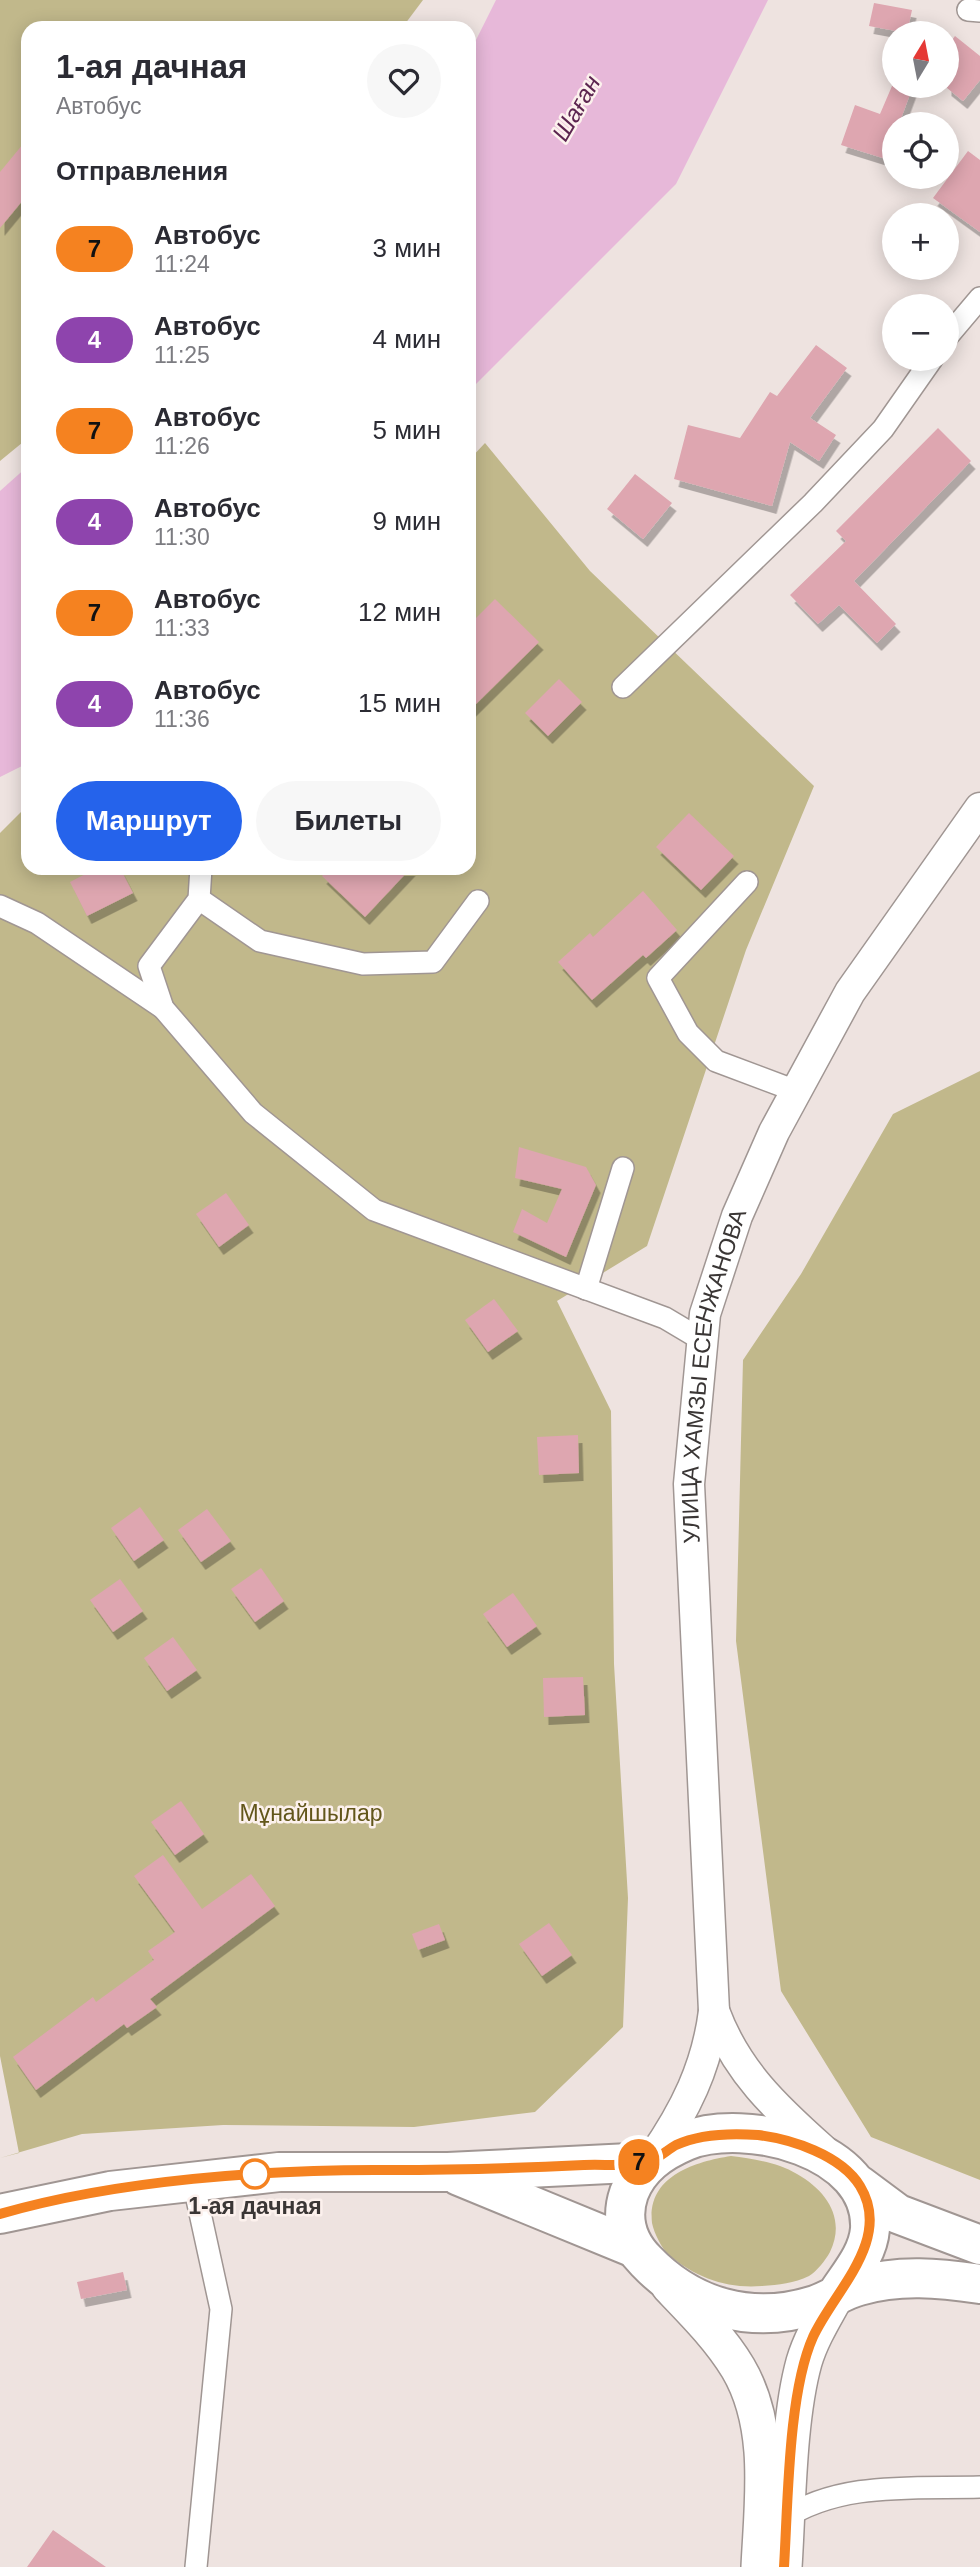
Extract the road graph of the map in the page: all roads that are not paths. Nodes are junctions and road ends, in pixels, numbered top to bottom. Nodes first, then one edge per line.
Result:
1 (980, 298) edge
2 (959, 323) edge
3 (924, 371) edge
4 (623, 687) dead end
5 (980, 808) edge
6 (201, 875) edge
7 (747, 882) dead end
8 (199, 899) junction
9 (478, 901) dead end
10 (0, 906) edge
11 (163, 1008) junction
12 (796, 1091) junction
13 (622, 1168) dead end
14 (586, 1289) junction
15 (702, 1340) junction
16 (714, 2011) junction
17 (650, 2162) junction
18 (448, 2172) junction
19 (852, 2178) junction
20 (193, 2181) junction
21 (0, 2214) edge
22 (980, 2245) edge
23 (632, 2247) junction
24 (660, 2276) junction
25 (980, 2284) edge
26 (837, 2294) junction
27 (980, 2487) edge
28 (769, 2539) edge
29 (196, 2567) edge
30 (784, 2567) edge

1 - 2 street
3 - 4 street
5 - 12 street, УЛИЦА ХАМЗЫ ЕСЕНЖАНОВА
6 - 8 street
7 - 12 street
8 - 9 street
8 - 11 street
10 - 11 street
11 - 14 street
12 - 15 street, УЛИЦА ХАМЗЫ ЕСЕНЖАНОВА
13 - 14 street
14 - 15 street
15 - 16 street, УЛИЦА ХАМЗЫ ЕСЕНЖАНОВА
16 - 17 street
16 - 19 street
17 - 18 highway
17 - 19 highway
17 - 23 highway
18 - 20 highway
18 - 23 highway
19 - 22 highway
19 - 26 highway
20 - 21 highway
20 - 29 street
23 - 24 highway
24 - 26 highway
24 - 28 main road
25 - 26 highway
26 - 28 main road
27 - 28 street
28 - 30 main road

